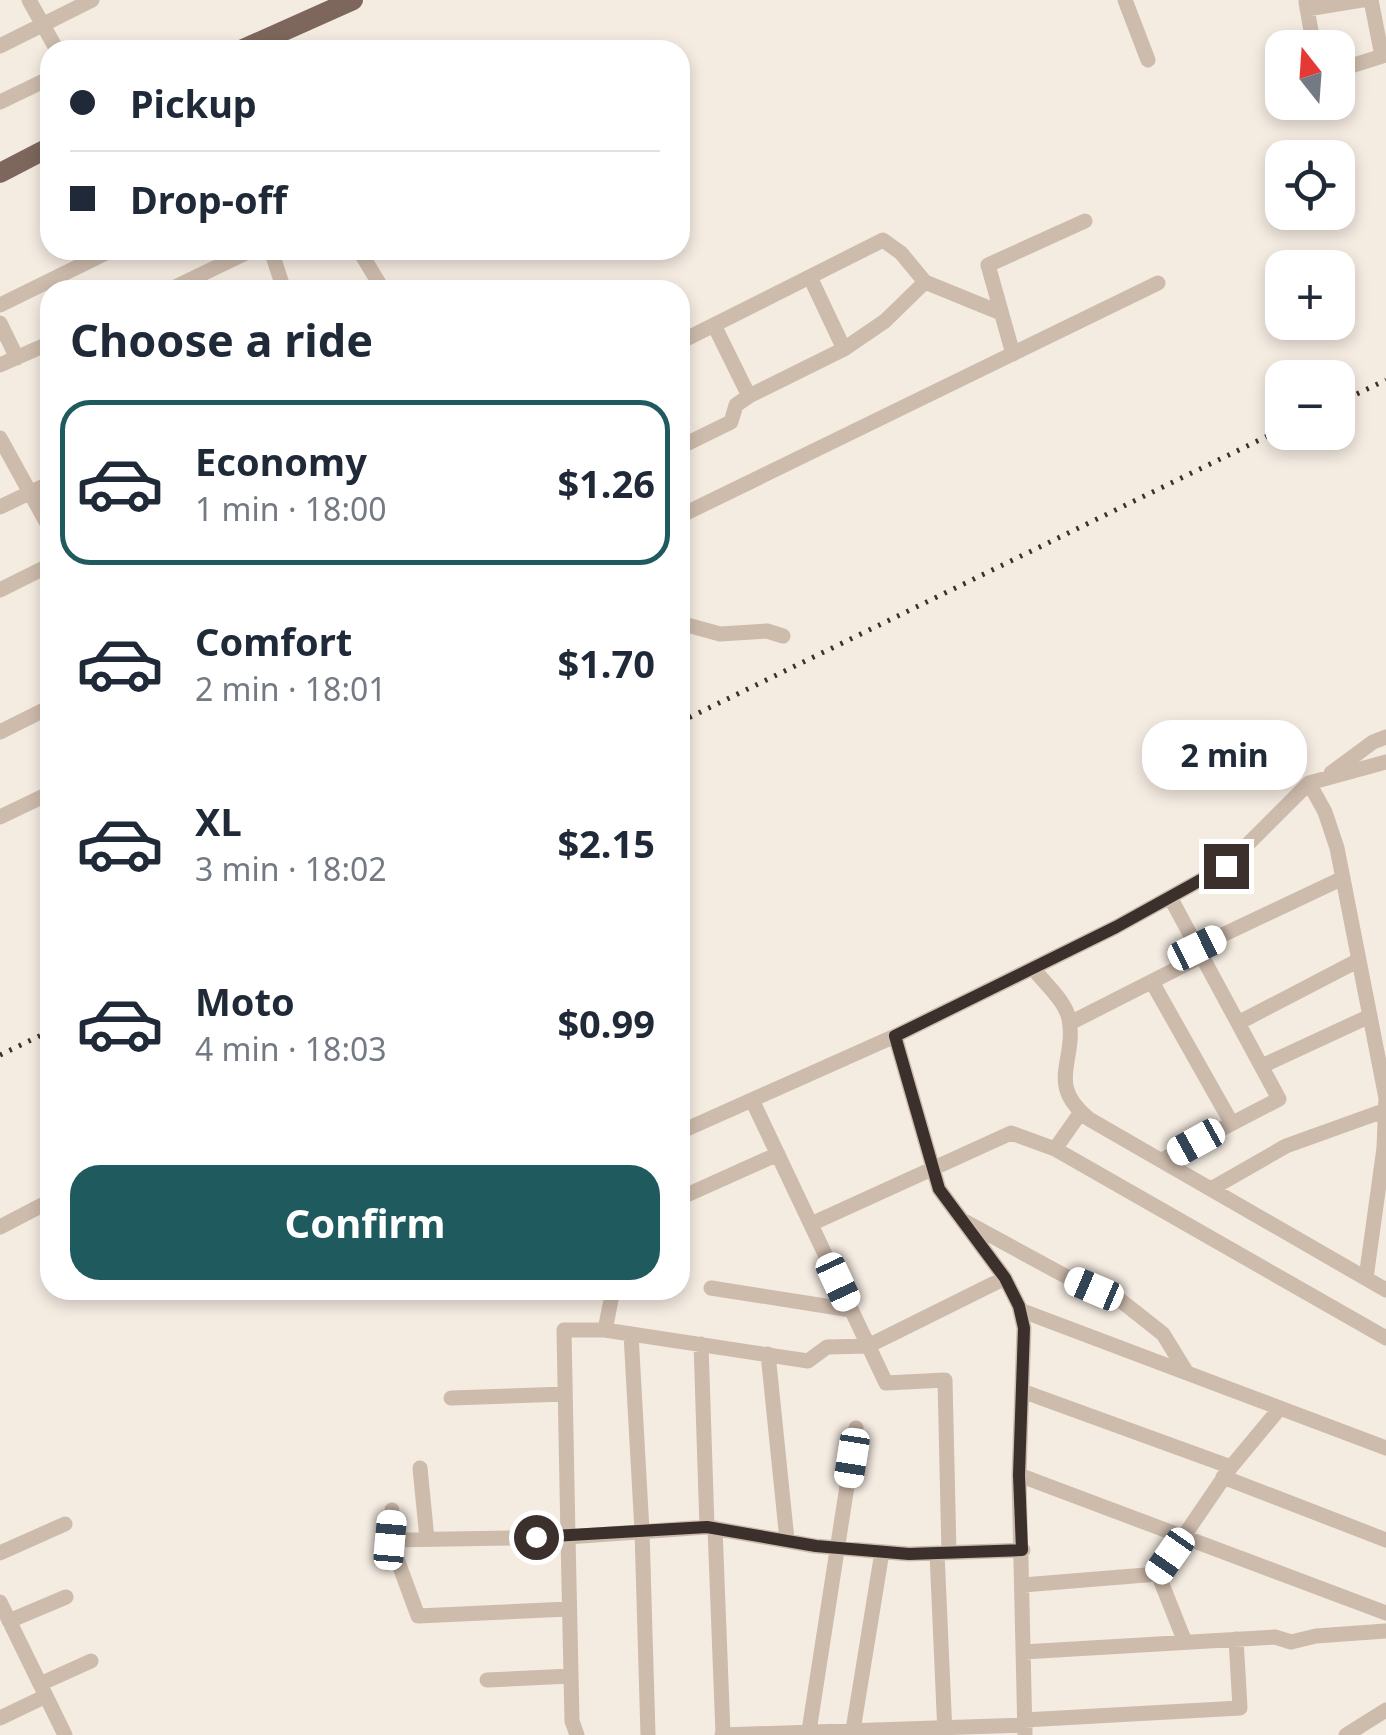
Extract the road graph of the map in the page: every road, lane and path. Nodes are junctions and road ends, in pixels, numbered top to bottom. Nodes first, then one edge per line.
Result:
1 (29, 0) edge
2 (92, 0) edge
3 (353, 0) edge
4 (1125, 0) edge
5 (1362, 0) edge
6 (1371, 0) edge
7 (1306, 4) edge
8 (43, 24) junction
9 (1311, 30) edge
10 (52, 40) edge
11 (263, 40) edge
12 (0, 46) edge
13 (1384, 56) edge
14 (1148, 60) dead end
15 (1355, 65) edge
16 (40, 83) edge
17 (0, 102) edge
18 (40, 153) edge
19 (0, 173) edge
20 (1085, 221) dead end
21 (92, 260) edge
22 (231, 260) edge
23 (810, 277) junction
24 (51, 280) edge
25 (189, 280) edge
26 (925, 282) junction
27 (1158, 283) dead end
28 (40, 285) edge
29 (0, 305) edge
30 (1002, 313) junction
31 (0, 323) edge
32 (714, 325) junction
33 (690, 337) edge
34 (40, 348) edge
35 (844, 349) junction
36 (1013, 354) junction
37 (17, 358) junction
38 (0, 365) edge
39 (749, 396) junction
40 (0, 438) edge
41 (690, 442) edge
42 (40, 488) edge
43 (31, 492) junction
44 (0, 507) edge
45 (40, 510) edge
46 (690, 511) edge
47 (40, 570) edge
48 (0, 590) edge
49 (690, 626) edge
50 (783, 636) dead end
51 (40, 712) edge
52 (0, 732) edge
53 (1386, 738) edge
54 (1386, 762) edge
55 (1317, 781) junction
56 (40, 798) edge
57 (0, 816) edge
58 (1342, 878) junction
59 (1170, 898) junction
60 (1200, 952) junction
61 (1359, 960) junction
62 (1033, 968) junction
63 (1152, 982) junction
64 (1370, 1016) junction
65 (1070, 1022) junction
66 (1238, 1023) junction
67 (895, 1036) junction
68 (1262, 1066) junction
69 (752, 1100) junction
70 (1386, 1110) edge
71 (1081, 1112) junction
72 (1231, 1122) junction
73 (690, 1128) edge
74 (1056, 1149) junction
75 (778, 1154) junction
76 (1162, 1160) junction
77 (933, 1169) junction
78 (1211, 1189) junction
79 (690, 1194) edge
80 (40, 1206) edge
81 (962, 1220) junction
82 (811, 1224) junction
83 (0, 1227) edge
84 (1005, 1278) junction
85 (1366, 1278) junction
86 (711, 1288) dead end
87 (1386, 1290) edge
88 (611, 1300) edge
89 (851, 1310) junction
90 (1020, 1310) junction
91 (605, 1330) junction
92 (631, 1334) junction
93 (1386, 1338) edge
94 (701, 1344) junction
95 (868, 1346) junction
96 (768, 1354) junction
97 (1187, 1372) junction
98 (1022, 1391) junction
99 (565, 1394) junction
100 (451, 1398) dead end
101 (1280, 1408) junction
102 (856, 1428) dead end
103 (1386, 1448) edge
104 (420, 1468) dead end
105 (1227, 1472) junction
106 (1019, 1475) junction
107 (392, 1510) dead end
108 (64, 1524) dead end
109 (711, 1528) junction
110 (642, 1532) junction
111 (568, 1537) junction
112 (1184, 1537) junction
113 (427, 1539) junction
114 (390, 1540) junction
115 (787, 1540) junction
116 (1386, 1540) edge
117 (838, 1548) junction
118 (1022, 1550) junction
119 (882, 1552) junction
120 (0, 1553) edge
121 (942, 1553) junction
122 (1158, 1574) junction
123 (1023, 1585) junction
124 (66, 1597) dead end
125 (0, 1602) edge
126 (569, 1609) junction
127 (1386, 1613) edge
128 (9, 1621) junction
129 (1386, 1631) edge
130 (1236, 1639) junction
131 (1185, 1642) junction
132 (1023, 1652) junction
133 (91, 1661) dead end
134 (571, 1676) junction
135 (487, 1680) dead end
136 (43, 1690) junction
137 (1386, 1710) edge
138 (0, 1718) edge
139 (1025, 1727) edge
140 (852, 1730) junction
141 (810, 1732) junction
142 (945, 1732) edge
143 (1355, 1733) edge
144 (722, 1734) edge
145 (65, 1735) edge
146 (576, 1735) edge
147 (648, 1735) edge

1 - 8 street
2 - 8 street
3 - 11 main road
4 - 14 street
5 - 7 street
6 - 13 street
7 - 9 street
8 - 10 street
8 - 12 street
13 - 15 street
16 - 17 street
18 - 19 main road
20 - 30 street
21 - 24 street
22 - 25 street
23 - 26 street
23 - 32 street
23 - 35 street
26 - 30 street
26 - 35 street
27 - 36 street
28 - 29 street
30 - 36 street
31 - 37 street
32 - 33 street
32 - 39 street
34 - 37 street
35 - 39 street
36 - 46 street
37 - 38 street
39 - 41 street
40 - 43 street
42 - 43 street
43 - 44 street
43 - 45 street
47 - 48 street
49 - 50 street
51 - 52 street
53 - 55 street
54 - 55 street
55 - 58 street
55 - 59 street
56 - 57 street
58 - 60 street
58 - 61 street
59 - 60 street
59 - 62 street
60 - 63 street
60 - 66 street
61 - 64 street
61 - 66 street
62 - 65 street
62 - 67 street
63 - 65 street
63 - 72 street
64 - 68 street
64 - 70 street
65 - 71 street
66 - 68 street
67 - 69 street
67 - 77 street
68 - 72 street
69 - 73 street
69 - 75 street
70 - 78 street
70 - 85 street
71 - 74 street
71 - 76 street
72 - 76 street
74 - 77 street
74 - 93 street
75 - 79 street
75 - 82 street
76 - 78 street
77 - 81 street
77 - 82 street
78 - 85 street
80 - 83 street
81 - 84 street
81 - 97 street
82 - 89 street
84 - 90 street
84 - 95 street
85 - 87 street
86 - 89 street
88 - 91 street
89 - 95 street
90 - 97 street
90 - 98 street
91 - 92 street
91 - 99 street
92 - 94 street
92 - 110 street
94 - 96 street
94 - 109 street
95 - 96 street
95 - 121 street
96 - 115 street
97 - 101 street
98 - 105 street
98 - 106 street
99 - 100 street
99 - 111 street
101 - 103 street
101 - 105 street
102 - 117 street
104 - 113 street
105 - 112 street
105 - 116 street
106 - 112 street
106 - 118 street
107 - 114 street
108 - 120 street
109 - 110 street
109 - 115 street
109 - 144 street
110 - 111 street
110 - 147 street
111 - 113 street
111 - 126 street
112 - 122 street
112 - 127 street
113 - 114 street
114 - 126 street
115 - 117 street
117 - 119 street
117 - 141 street
118 - 121 street
118 - 123 street
119 - 121 street
119 - 140 street
121 - 142 street
122 - 123 street
122 - 131 street
123 - 132 street
124 - 128 street
125 - 128 street
126 - 134 street
128 - 136 street
129 - 130 street
130 - 131 street
130 - 139 street
131 - 132 street
132 - 139 street
133 - 136 street
134 - 135 street
134 - 146 street
136 - 138 street
136 - 145 street
137 - 143 street
139 - 142 street
140 - 141 street
140 - 142 street
141 - 144 street

